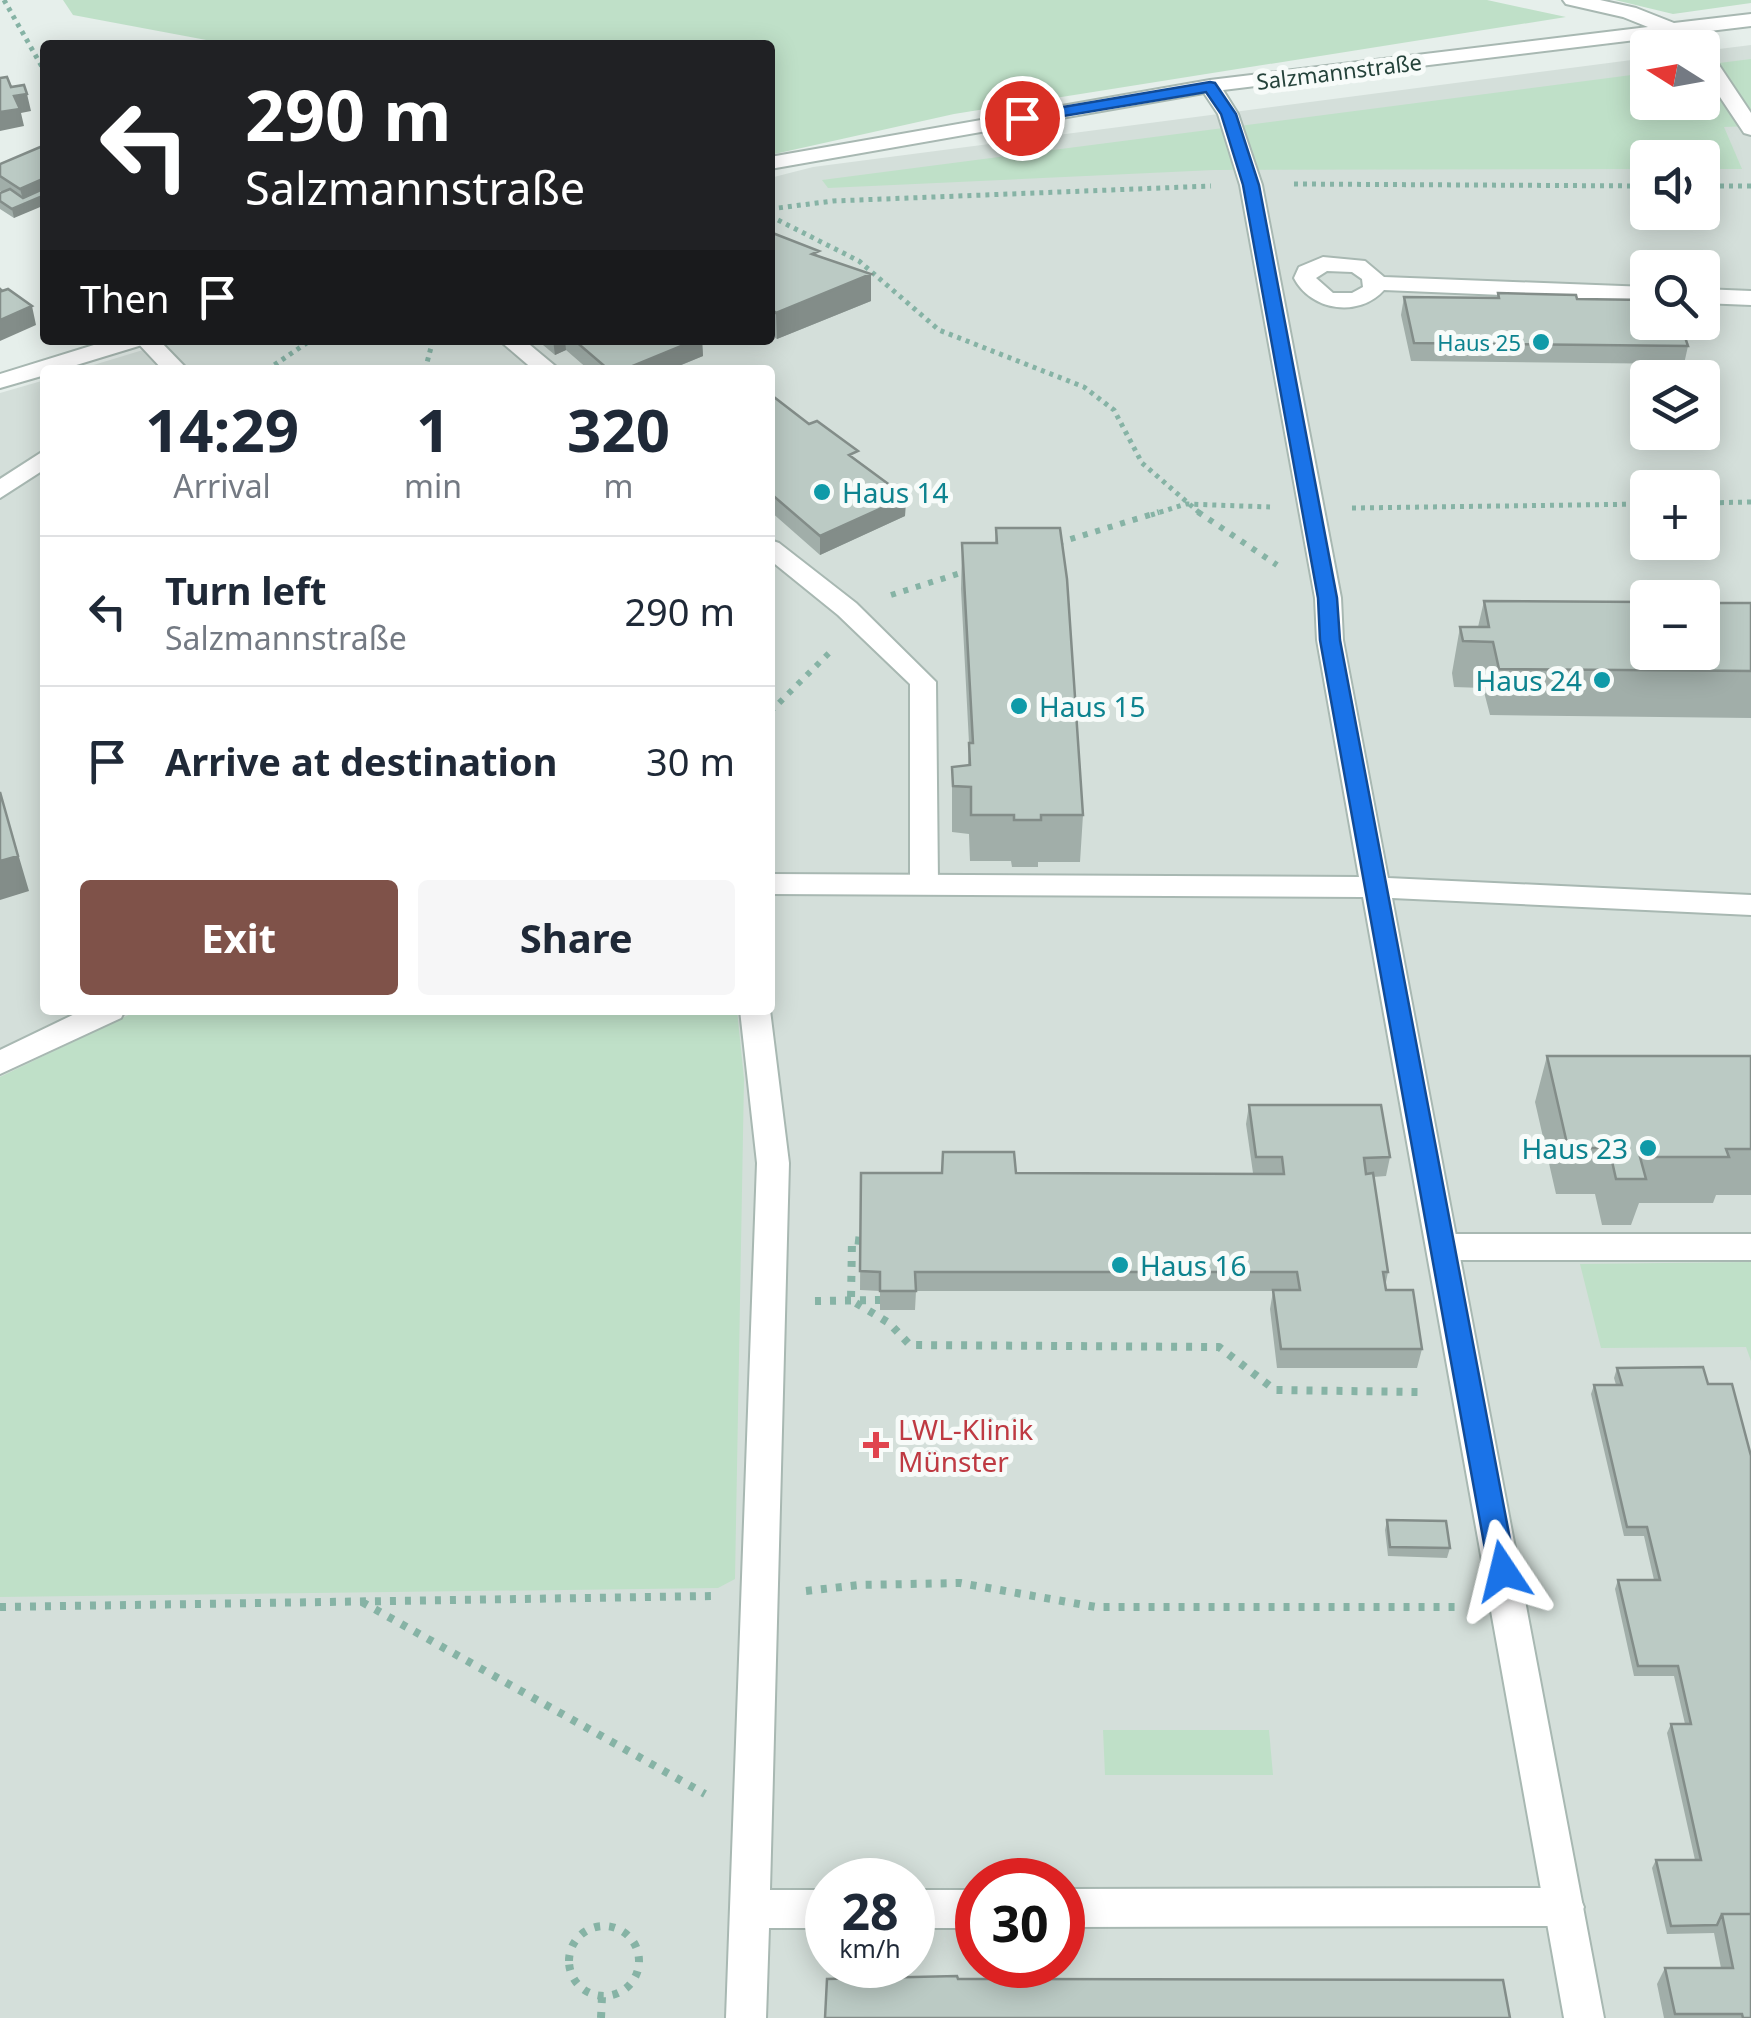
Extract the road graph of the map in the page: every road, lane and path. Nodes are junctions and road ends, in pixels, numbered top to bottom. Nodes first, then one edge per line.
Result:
1 (4, 0) edge
2 (1574, 0) edge
3 (1751, 20) edge
4 (1674, 30) joint
5 (1630, 35) edge
6 (40, 63) edge
7 (1720, 82) edge
8 (1210, 86) junction
9 (1751, 129) edge
10 (775, 161) edge
11 (1720, 186) edge
12 (1751, 186) edge
13 (775, 219) edge
14 (1268, 280) junction
15 (1306, 280) junction
16 (1376, 283) junction
17 (1630, 293) edge
18 (1720, 297) edge
19 (1751, 298) edge
20 (118, 345) edge
21 (151, 345) edge
22 (304, 345) edge
23 (516, 345) edge
24 (52, 365) edge
25 (171, 365) edge
26 (274, 365) edge
27 (542, 365) edge
28 (40, 369) edge
29 (0, 381) edge
30 (40, 461) edge
31 (0, 491) edge
32 (1751, 502) edge
33 (1720, 503) edge
34 (1186, 504) junction
35 (1630, 504) edge
36 (1310, 508) junction
37 (1054, 544) edge
38 (775, 552) edge
39 (979, 568) edge
40 (1328, 598) junction
41 (853, 615) junction
42 (775, 706) edge
43 (924, 883) junction
44 (775, 884) edge
45 (1378, 887) junction
46 (1751, 905) edge
47 (100, 1015) edge
48 (755, 1015) edge
49 (0, 1063) edge
50 (861, 1240) edge
51 (1443, 1246) junction
52 (1751, 1247) edge
53 (851, 1300) junction
54 (880, 1300) edge
55 (769, 1301) junction
56 (1470, 1392) junction
57 (760, 1596) junction
58 (361, 1601) junction
59 (1509, 1606) junction
60 (0, 1607) edge
61 (752, 1820) junction
62 (1564, 1907) junction
63 (1085, 1908) edge
64 (749, 1909) junction
65 (805, 1909) edge
66 (602, 1997) junction
67 (600, 2018) edge
68 (746, 2018) edge
69 (1584, 2018) edge

1 - 6 path
2 - 4 street
3 - 4 street, Salzmannstraße
5 - 8 street, Salzmannstraße
7 - 9 street
8 - 10 street, Salzmannstraße
8 - 14 street
11 - 12 path
13 - 34 path
14 - 15 street
14 - 36 street
15 - 16 street
15 - 16 street
16 - 17 street
18 - 19 street
20 - 24 street
21 - 25 street
22 - 26 path
23 - 27 street
28 - 29 street
30 - 31 street
32 - 33 path
34 - 36 path
34 - 37 path
34 - 40 path
35 - 36 path
36 - 40 street
38 - 41 street
39 - 41 path
40 - 45 street
41 - 42 path
41 - 43 street
43 - 44 street
43 - 45 street
45 - 46 street
45 - 51 street
47 - 49 street
48 - 55 street
50 - 53 path
51 - 52 street
51 - 56 street
53 - 54 path
53 - 55 path
53 - 56 path
55 - 57 street
56 - 59 street
57 - 58 path
57 - 59 path
57 - 61 street
58 - 60 path
58 - 61 path
59 - 62 street
61 - 64 street
62 - 63 street
62 - 69 street
64 - 65 street
64 - 68 street
66 - 66 path
66 - 67 path

